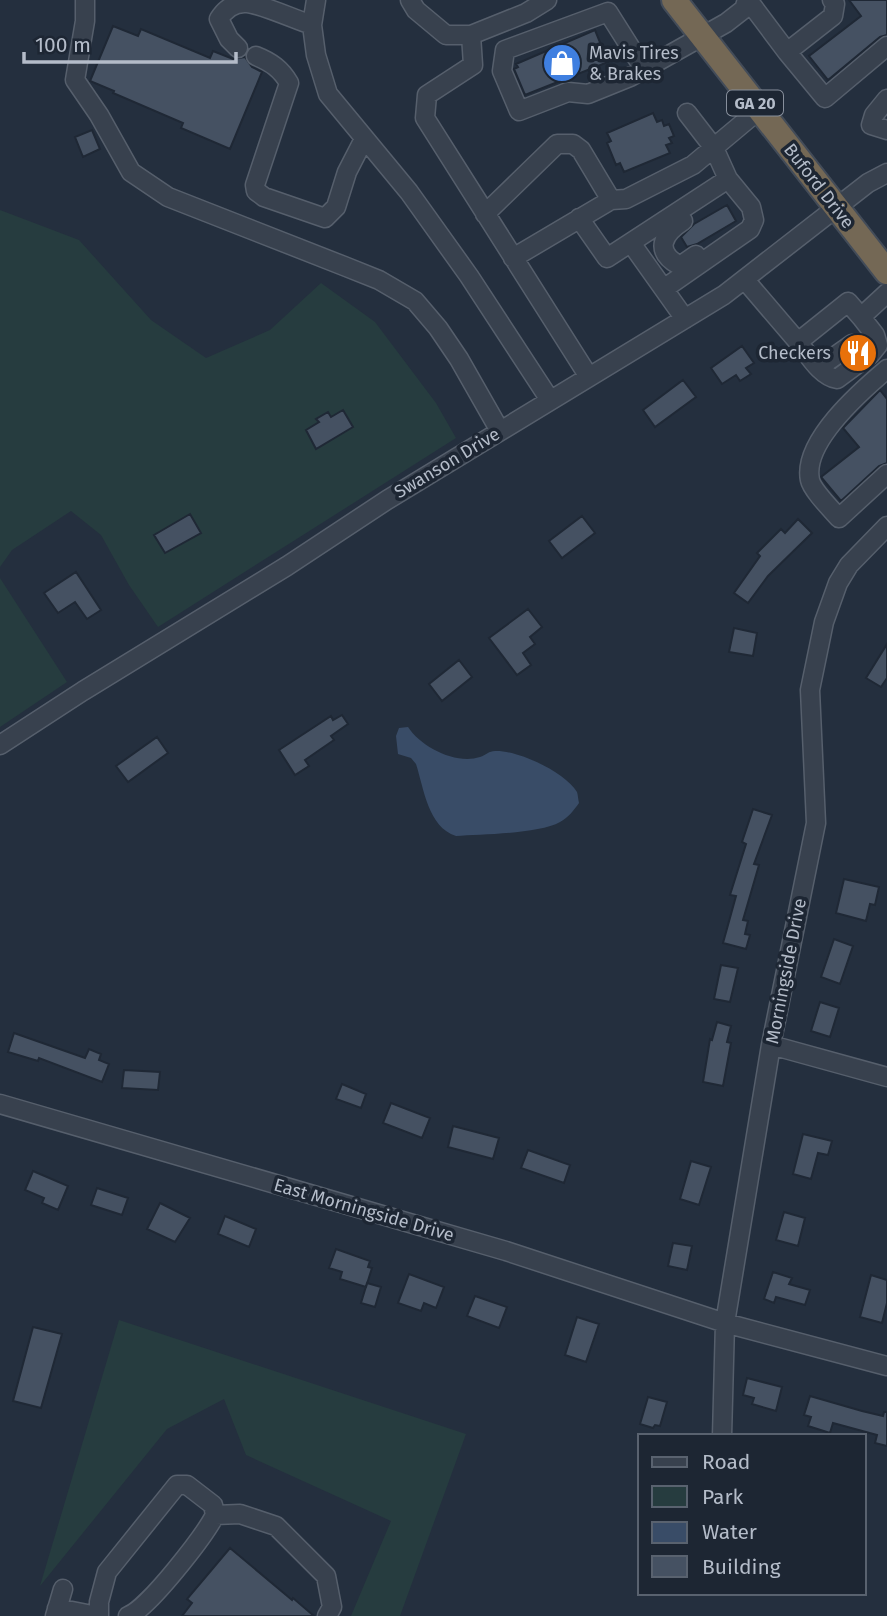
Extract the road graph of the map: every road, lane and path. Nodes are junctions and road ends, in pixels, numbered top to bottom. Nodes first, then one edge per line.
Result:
1 (85, 0) edge
2 (316, 0) edge
3 (410, 0) edge
4 (547, 0) edge
5 (674, 0) edge
6 (737, 0) edge
7 (747, 0) edge
8 (832, 0) edge
9 (312, 25) junction
10 (471, 35) junction
11 (703, 36) junction
12 (887, 46) edge
13 (238, 48) dead end
14 (787, 52) junction
15 (256, 56) dead end
16 (473, 65) junction
17 (644, 69) junction
18 (502, 71) junction
19 (887, 99) edge
20 (760, 109) junction
21 (687, 113) dead end
22 (887, 130) edge
23 (364, 139) junction
24 (715, 148) junction
25 (887, 173) edge
26 (721, 183) junction
27 (611, 200) junction
28 (836, 207) junction
29 (485, 214) junction
30 (579, 218) junction
31 (750, 229) junction
32 (631, 243) junction
33 (513, 258) junction
34 (887, 272) edge
35 (745, 279) junction
36 (665, 288) junction
37 (887, 293) edge
38 (685, 319) junction
39 (860, 332) junction
40 (797, 342) junction
41 (812, 360) junction
42 (887, 369) edge
43 (589, 377) junction
44 (550, 400) junction
45 (500, 431) junction
46 (887, 474) edge
47 (887, 526) edge
48 (0, 745) edge
49 (771, 1045) junction
50 (887, 1077) edge
51 (0, 1104) edge
52 (725, 1323) junction
53 (887, 1366) edge
54 (722, 1434) edge
55 (215, 1515) junction
56 (63, 1590) dead end
57 (56, 1612) edge
58 (98, 1616) edge
59 (128, 1616) edge
60 (327, 1616) edge

1 - 45 street
2 - 9 street
3 - 10 street
4 - 10 street
5 - 11 highway, Buford Drive / GA 20
6 - 11 street
7 - 11 street
7 - 14 street
8 - 14 street
9 - 13 street
9 - 23 street
10 - 16 street
11 - 17 street
11 - 20 highway, Buford Drive / GA 20
12 - 14 street
15 - 23 street
16 - 18 street
16 - 29 street
17 - 18 street
17 - 18 street
19 - 22 street
20 - 24 street
20 - 28 highway, Buford Drive / GA 20
21 - 24 street
23 - 44 street
24 - 26 street
24 - 27 street
25 - 28 street, Swanson Drive
26 - 31 street
26 - 31 street
26 - 32 street
27 - 29 street
27 - 30 street
28 - 34 highway, Buford Drive / GA 20
28 - 35 street, Swanson Drive
29 - 33 street
30 - 32 street
30 - 33 street
31 - 36 street
32 - 36 street
33 - 43 street
35 - 38 street, Swanson Drive
35 - 40 street
36 - 38 street
37 - 39 street
38 - 43 street, Swanson Drive
39 - 40 street
39 - 41 street
39 - 41 street
40 - 41 street
42 - 46 street
43 - 44 street, Swanson Drive
44 - 45 street, Swanson Drive
45 - 48 street, Swanson Drive
47 - 49 street, Morningside Drive
49 - 50 street
49 - 52 street, Morningside Drive
51 - 52 street, East Morningside Drive
52 - 53 street, East Morningside Drive
52 - 54 street, Morningside Drive
55 - 58 street
55 - 59 street
55 - 60 street
56 - 57 street
57 - 58 street

